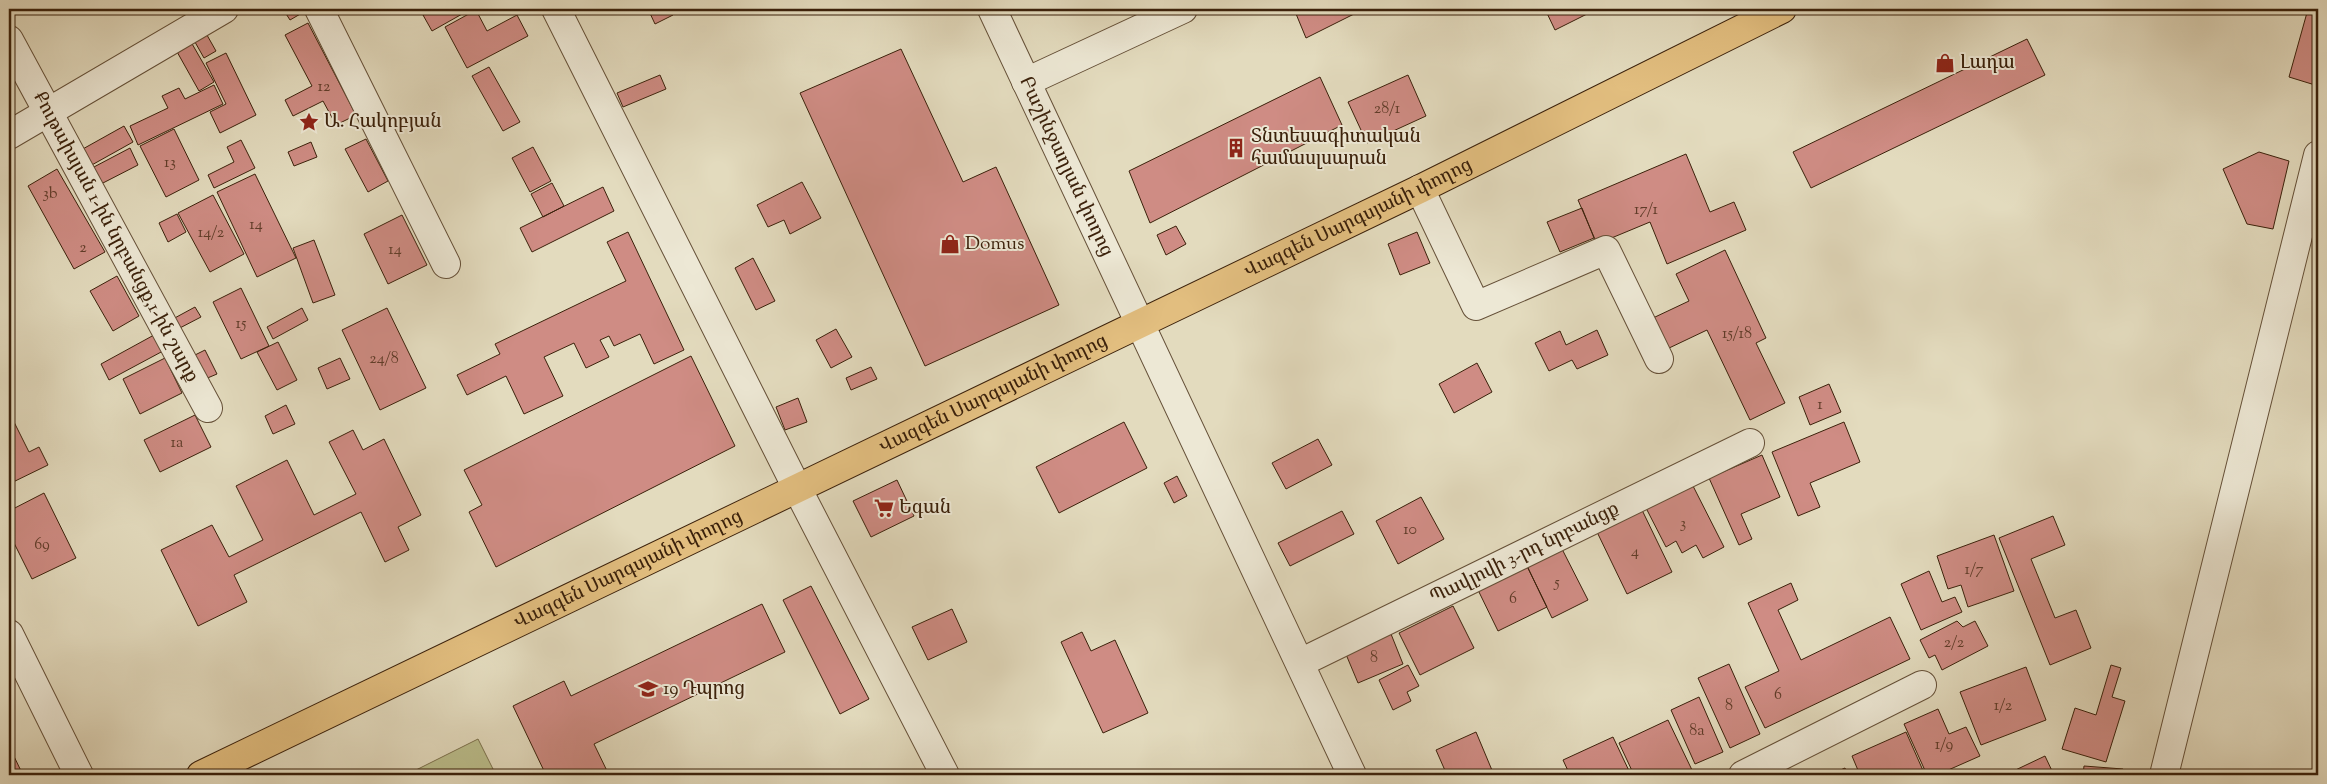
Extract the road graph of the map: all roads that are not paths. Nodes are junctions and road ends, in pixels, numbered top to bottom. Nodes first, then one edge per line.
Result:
1 (224, 9) edge
2 (319, 9) edge
3 (556, 9) edge
4 (992, 9) edge
5 (1183, 9) edge
6 (1782, 9) edge
7 (9, 40) edge
8 (1026, 82) junction
9 (48, 112) junction
10 (9, 134) edge
11 (2318, 155) edge
12 (1420, 189) junction
13 (446, 264) dead end
14 (1139, 323) junction
15 (1659, 359) dead end
16 (208, 408) dead end
17 (1750, 443) dead end
18 (797, 488) junction
19 (9, 634) edge
20 (1300, 663) junction
21 (1922, 685) dead end
22 (79, 775) edge
23 (201, 775) edge
24 (945, 775) edge
25 (1352, 775) edge
26 (1743, 775) edge
27 (2164, 775) edge

1 - 9 street
2 - 13 street
3 - 18 street
4 - 8 street, Բաշինջաղյան փողոց
5 - 8 street
6 - 12 highway, Վազգեն Սարգսյանի փողոց
7 - 9 street, Քութաիսյան 1-ին նրբանցք,1-ին շարք
8 - 14 street, Բաշինջաղյան փողոց
9 - 10 street
9 - 16 street, Քութաիսյան 1-ին նրբանցք,1-ին շարք
11 - 27 street
12 - 14 highway, Վազգեն Սարգսյանի փողոց
12 - 15 street
14 - 18 highway, Վազգեն Սարգսյանի փողոց
14 - 20 street, Բաշինջաղյան փողոց
17 - 20 street, Պավլովի 3-րդ նրբանցք
18 - 23 highway, Վազգեն Սարգսյանի փողոց
18 - 24 street
19 - 22 street
20 - 25 street, Բաշինջաղյան փողոց
21 - 26 street

